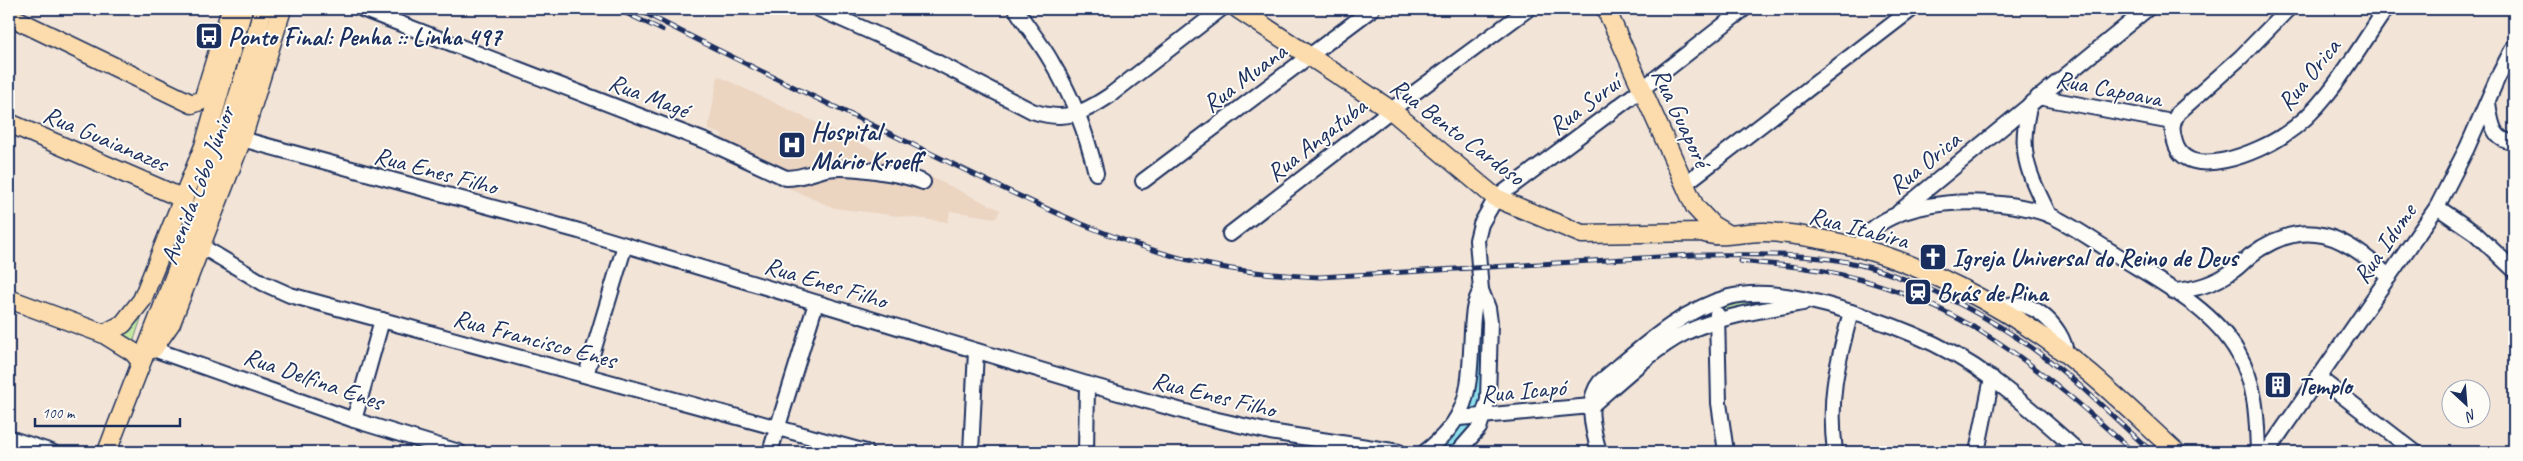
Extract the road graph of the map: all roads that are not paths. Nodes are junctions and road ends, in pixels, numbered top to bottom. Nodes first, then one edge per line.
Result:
1 (231, 9) edge
2 (243, 9) edge
3 (263, 9) edge
4 (282, 9) edge
5 (362, 9) edge
6 (819, 9) edge
7 (855, 9) edge
8 (1016, 9) edge
9 (1221, 9) edge
10 (1238, 9) edge
11 (1372, 9) edge
12 (1528, 9) edge
13 (1606, 9) edge
14 (1744, 9) edge
15 (1912, 9) edge
16 (2147, 9) edge
17 (2288, 9) edge
18 (2386, 9) edge
19 (9, 16) edge
20 (850, 23) junction
21 (2514, 46) edge
22 (1310, 55) junction
23 (1642, 89) junction
24 (2034, 101) junction
25 (2488, 102) junction
26 (1391, 110) junction
27 (1078, 113) junction
28 (2172, 122) junction
29 (9, 123) edge
30 (242, 139) junction
31 (2514, 142) edge
32 (1096, 173) dead end
33 (1143, 181) dead end
34 (923, 182) dead end
35 (1686, 183) junction
36 (1496, 198) junction
37 (184, 199) junction
38 (2437, 206) junction
39 (1695, 208) junction
40 (2049, 215) junction
41 (1892, 217) junction
42 (1685, 233) junction
43 (1230, 234) dead end
44 (1727, 234) junction
45 (625, 245) junction
46 (201, 246) junction
47 (1858, 248) junction
48 (2514, 270) edge
49 (2389, 277) junction
50 (1481, 290) junction
51 (2174, 291) junction
52 (9, 299) edge
53 (1717, 301) junction
54 (1813, 302) junction
55 (816, 303) junction
56 (1850, 312) junction
57 (382, 320) junction
58 (1717, 322) junction
59 (104, 334) junction
60 (976, 351) junction
61 (144, 360) junction
62 (586, 375) junction
63 (2318, 377) junction
64 (1992, 378) junction
65 (1087, 384) junction
66 (1591, 406) junction
67 (1481, 417) junction
68 (1461, 418) junction
69 (354, 420) junction
70 (778, 427) junction
71 (9, 438) edge
72 (1596, 450) edge
73 (2076, 451) edge
74 (52, 452) edge
75 (107, 452) edge
76 (460, 452) edge
77 (770, 452) edge
78 (866, 452) edge
79 (971, 452) edge
80 (1086, 452) edge
81 (1400, 452) edge
82 (1425, 452) edge
83 (1458, 452) edge
84 (1726, 452) edge
85 (1835, 452) edge
86 (1977, 452) edge
87 (2176, 452) edge
88 (2258, 452) edge
89 (2266, 452) edge
90 (2415, 452) edge

1 - 19 main road, Avenida Lôbo Júnior
2 - 37 main road
3 - 61 main road, Avenida Lôbo Júnior
4 - 30 main road, Avenida Lôbo Júnior
5 - 34 street, Rua Magé
6 - 20 street
7 - 20 street
8 - 27 street
9 - 27 street
10 - 22 main road, Rua Bento Cardoso
11 - 22 street, Rua Muana
12 - 26 street, Rua Angatuba
13 - 23 main road, Rua Guaporé
14 - 23 street, Rua Suruí
15 - 35 street
16 - 24 street, Rua Orica
17 - 28 street
18 - 28 street, Rua Orica
20 - 27 street
21 - 25 street, Rua Idume
22 - 26 main road, Rua Bento Cardoso
22 - 33 street, Rua Muana
23 - 35 main road, Rua Guaporé
23 - 36 street, Rua Suruí
24 - 28 street, Rua Capoava
24 - 40 street
24 - 41 street, Rua Orica
25 - 31 street
25 - 38 street, Rua Idume
26 - 36 main road, Rua Bento Cardoso
26 - 43 street, Rua Angatuba
27 - 32 street
29 - 37 main road, Rua Guaianazes
30 - 45 street, Rua Enes Filho
30 - 46 main road, Avenida Lôbo Júnior
35 - 39 main road, Rua Guaporé
36 - 42 main road, Rua Bento Cardoso
36 - 50 street
37 - 59 main road
38 - 48 street
38 - 49 street, Rua Idume
39 - 42 main road
39 - 44 main road, Rua Guaporé
40 - 41 street
40 - 51 street
41 - 47 street
42 - 44 main road, Rua Bento Cardoso
44 - 47 main road, Rua Itabira
45 - 55 street, Rua Enes Filho
45 - 62 street
46 - 57 street, Rua Francisco Enes
46 - 61 main road, Avenida Lôbo Júnior
47 - 87 main road, Rua Itabira
49 - 51 street
49 - 63 street, Rua Idume
50 - 67 street
50 - 68 street
51 - 88 street
52 - 59 main road
53 - 54 street
53 - 58 street
53 - 66 street
54 - 56 street
54 - 58 street
55 - 60 street, Rua Enes Filho
55 - 70 street
56 - 64 street
56 - 85 street
57 - 62 street, Rua Francisco Enes
57 - 69 street
58 - 66 street
58 - 84 street
59 - 61 main road
60 - 65 street, Rua Enes Filho
60 - 79 street
61 - 69 street, Rua Delfina Enes
61 - 75 main road, Avenida Lôbo Júnior
62 - 70 street, Rua Francisco Enes
63 - 89 street, Rua Idume
63 - 90 street
64 - 73 street
64 - 86 street
65 - 80 street
65 - 81 street, Rua Enes Filho
66 - 67 street, Rua Icapó
66 - 72 street
67 - 68 street, Rua Icapó
67 - 83 street
68 - 82 street
69 - 76 street, Rua Delfina Enes
70 - 77 street
70 - 78 street, Rua Francisco Enes
71 - 74 street

